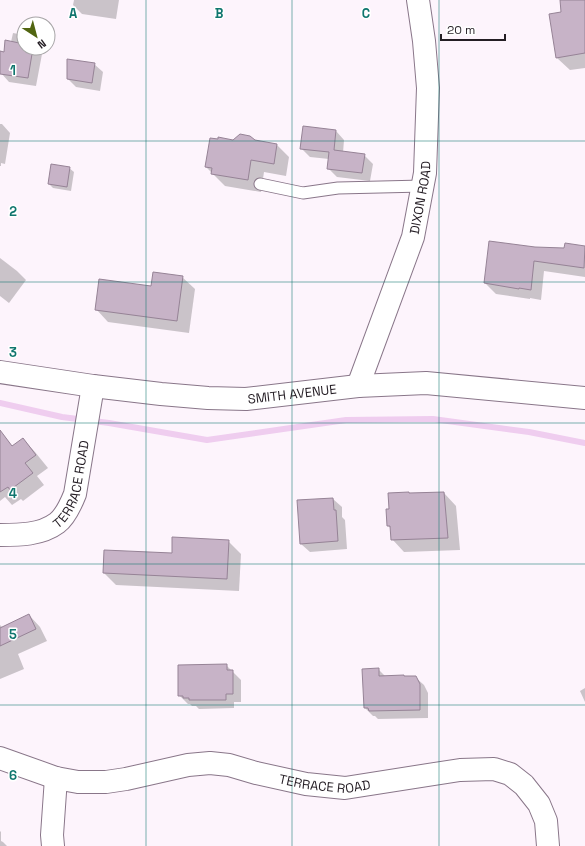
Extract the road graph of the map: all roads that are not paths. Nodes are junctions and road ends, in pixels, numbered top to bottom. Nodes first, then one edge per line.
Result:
1 (418, 0) edge
2 (260, 184) dead end
3 (423, 186) junction
4 (0, 372) edge
5 (93, 386) junction
6 (358, 386) junction
7 (585, 398) edge
8 (0, 535) edge
9 (0, 758) edge
10 (56, 778) junction
11 (53, 846) edge
12 (548, 846) edge

1 - 3 street, DIXON ROAD
2 - 3 lane
3 - 6 street, DIXON ROAD
4 - 5 street, SMITH AVENUE
5 - 6 street, SMITH AVENUE
5 - 8 street, TERRACE ROAD
6 - 7 street, SMITH AVENUE
9 - 10 street, TERRACE ROAD
10 - 11 street
10 - 12 street, TERRACE ROAD

